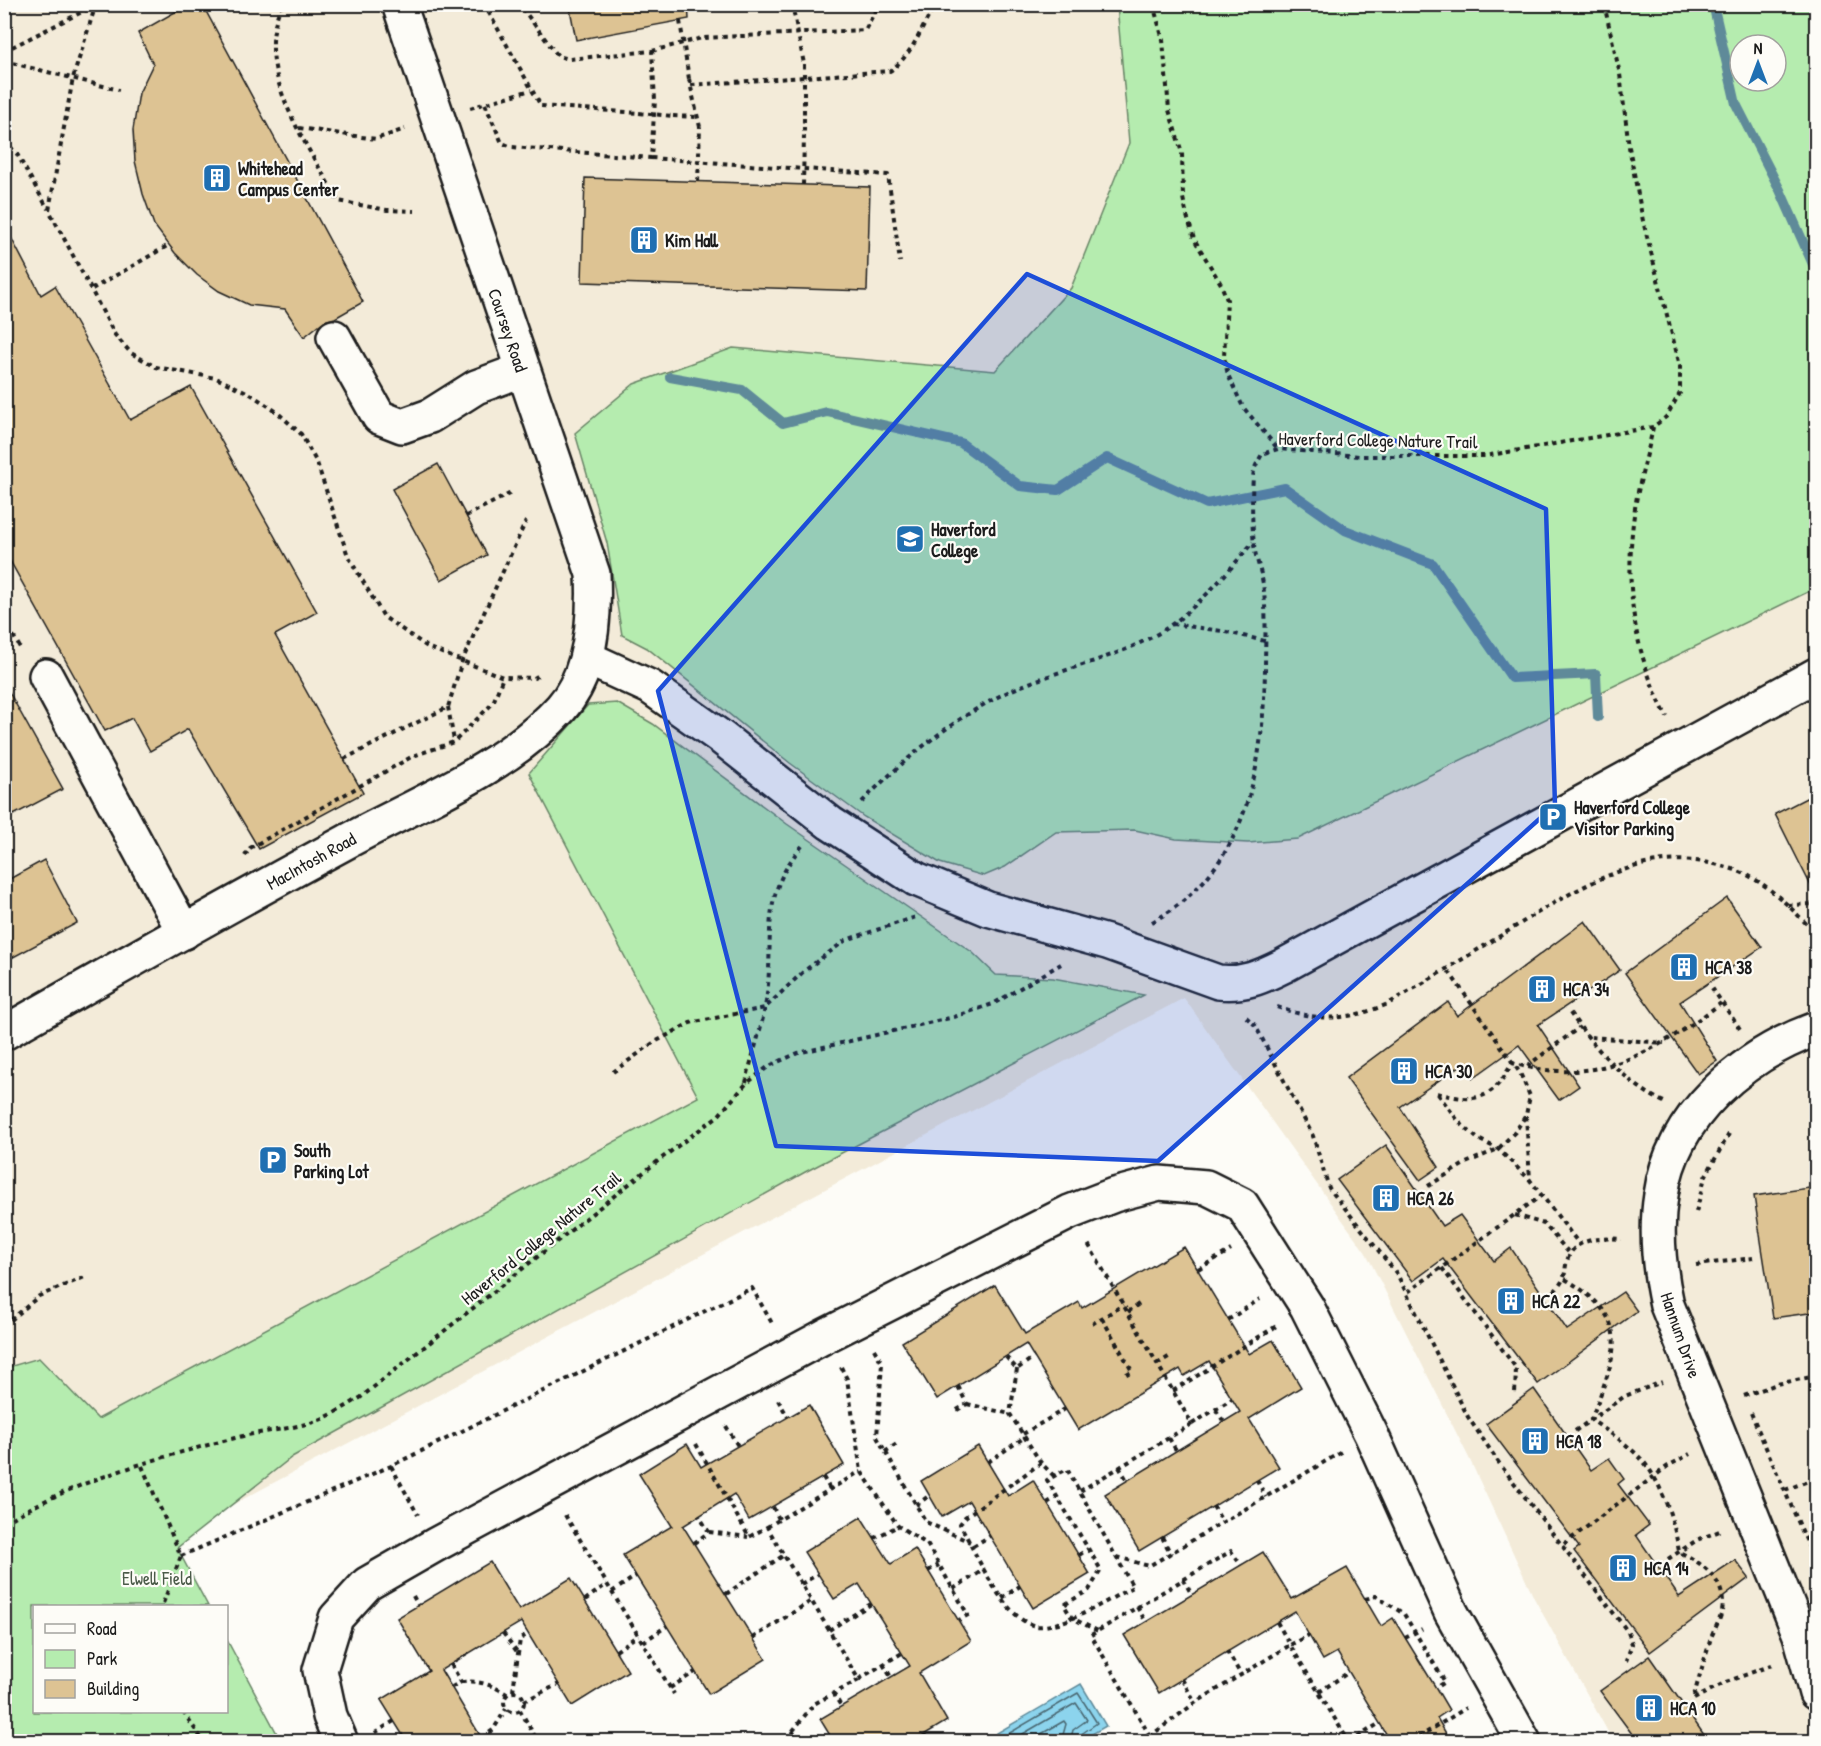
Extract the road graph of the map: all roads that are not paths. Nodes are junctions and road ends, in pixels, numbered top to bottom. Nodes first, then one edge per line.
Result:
1 (399, 4) edge
2 (334, 337) dead end
3 (522, 370) junction
4 (587, 658) junction
5 (1816, 675) edge
6 (46, 676) dead end
7 (184, 932) junction
8 (1816, 1029) edge
9 (4, 1033) edge
10 (1816, 1693) edge
11 (355, 1739) edge
12 (1524, 1742) edge

1 - 3 street, Coursey Road
2 - 3 street
3 - 4 street, Coursey Road
4 - 5 street
4 - 7 street, MacIntosh Road
6 - 7 street
7 - 9 street, MacIntosh Road
8 - 10 street, Hannum Drive
11 - 12 street

